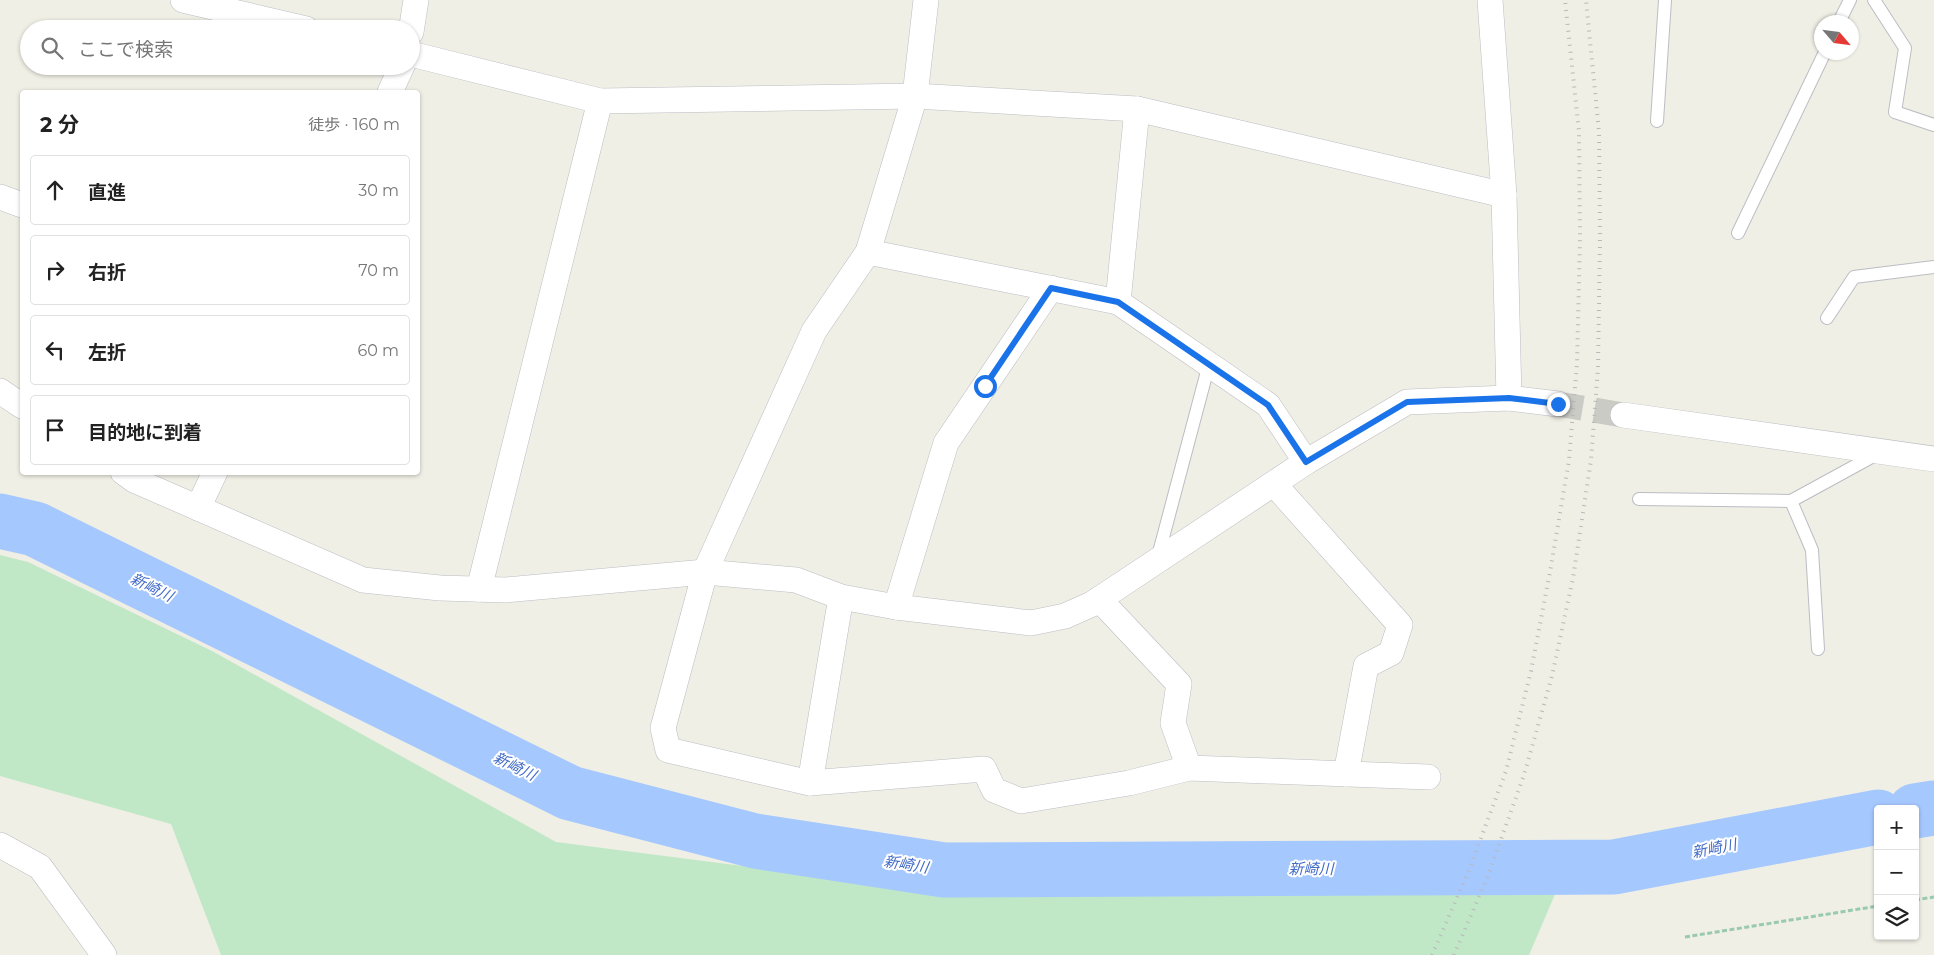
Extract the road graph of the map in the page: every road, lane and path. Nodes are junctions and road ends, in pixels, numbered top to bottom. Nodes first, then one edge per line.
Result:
1 (183, 0) edge
2 (416, 0) edge
3 (926, 0) edge
4 (1490, 0) edge
5 (1665, 0) edge
6 (1850, 0) edge
7 (1874, 0) edge
8 (1843, 15) edge
9 (268, 20) edge
10 (413, 20) edge
11 (420, 56) edge
12 (1821, 60) edge
13 (398, 75) edge
14 (391, 90) edge
15 (915, 96) junction
16 (600, 102) junction
17 (1137, 109) junction
18 (1657, 121) dead end
19 (1934, 125) edge
20 (1504, 195) junction
21 (0, 197) edge
22 (20, 204) edge
23 (1738, 232) dead end
24 (868, 252) junction
25 (1934, 267) edge
26 (1051, 288) junction
27 (1118, 302) junction
28 (1828, 318) dead end
29 (1209, 364) junction
30 (0, 391) edge
31 (1509, 398) junction
32 (1558, 404) tunnel mouth
33 (20, 405) edge
34 (1623, 415) tunnel mouth
35 (1880, 452) junction
36 (1934, 459) edge
37 (1306, 462) junction
38 (127, 475) edge
39 (214, 475) edge
40 (1274, 484) junction
41 (1639, 499) dead end
42 (1791, 501) junction
43 (198, 508) junction
44 (1156, 561) junction
45 (705, 572) junction
46 (479, 589) junction
47 (841, 597) junction
48 (1100, 600) junction
49 (896, 607) junction
50 (1818, 649) dead end
51 (1189, 768) junction
52 (1346, 774) junction
53 (1428, 777) dead end
54 (810, 782) junction
55 (0, 845) edge
56 (1934, 897) edge
57 (1919, 899) edge
58 (1874, 907) edge
59 (1685, 937) dead end
60 (104, 955) edge

1 - 9 street
2 - 10 street
3 - 15 street
4 - 20 street
5 - 18 lane
6 - 8 lane
7 - 19 lane
11 - 16 street
12 - 23 lane
13 - 14 street
15 - 16 street
15 - 17 street
15 - 24 street
16 - 46 street
17 - 20 street
17 - 27 street
20 - 31 street
21 - 22 street
24 - 26 street
24 - 45 street
25 - 28 lane
26 - 27 street
26 - 49 street
27 - 29 street
29 - 37 street
29 - 44 lane
30 - 33 street
31 - 32 street
31 - 37 street
34 - 35 street
35 - 36 street
35 - 42 lane
37 - 40 street
38 - 43 street
39 - 43 street
40 - 44 street
40 - 52 street
41 - 42 lane
42 - 50 lane
43 - 46 street
44 - 48 street
45 - 46 street
45 - 47 street
45 - 54 street
47 - 49 street
47 - 54 street
48 - 49 street
48 - 51 street
51 - 52 street
51 - 54 street
52 - 53 street
55 - 60 street
56 - 57 path
58 - 59 path

